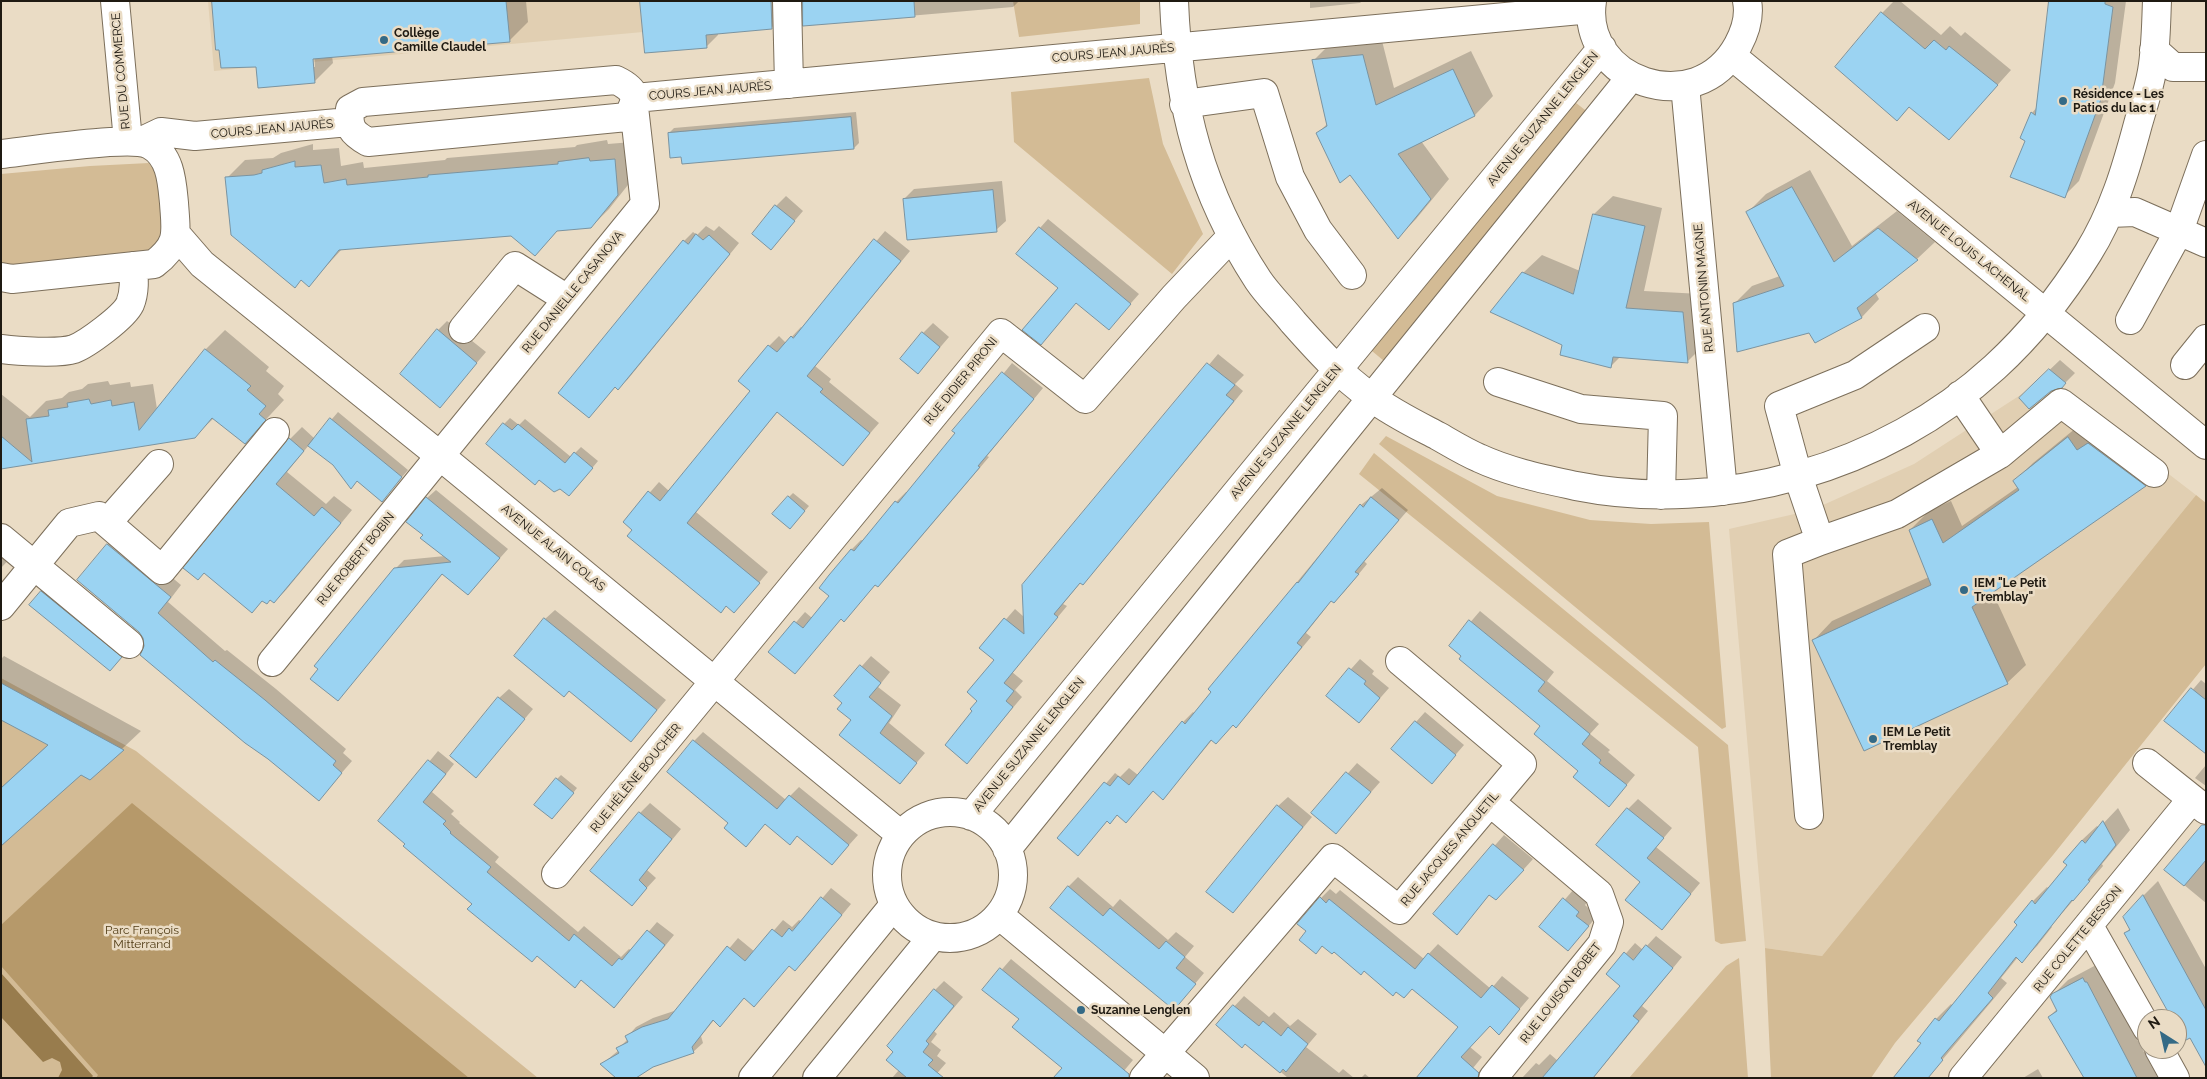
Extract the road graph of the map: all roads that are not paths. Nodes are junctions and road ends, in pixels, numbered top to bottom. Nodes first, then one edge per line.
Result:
1 (115, 1) edge
2 (787, 1) edge
3 (1174, 1) edge
4 (1747, 1) edge
5 (2157, 1) edge
6 (1592, 5) edge
7 (1176, 48) junction
8 (1602, 48) junction
9 (2154, 50) junction
10 (1732, 56) junction
11 (2206, 67) edge
12 (1631, 77) junction
13 (789, 84) junction
14 (1685, 85) junction
15 (634, 102) junction
16 (1184, 104) junction
17 (349, 122) junction
18 (195, 136) junction
19 (134, 142) junction
20 (1, 154) edge
21 (2206, 155) edge
22 (171, 177) junction
23 (2110, 213) junction
24 (2180, 231) junction
25 (176, 234) junction
26 (1232, 236) junction
27 (2206, 243) edge
28 (202, 264) junction
29 (144, 265) junction
30 (1352, 275) dead end
31 (1, 277) edge
32 (567, 299) junction
33 (2046, 314) junction
34 (2130, 320) dead end
35 (1925, 328) dead end
36 (463, 329) dead end
37 (2206, 339) edge
38 (1, 349) edge
39 (2186, 365) dead end
40 (1337, 370) junction
41 (1498, 382) dead end
42 (1960, 395) junction
43 (1371, 398) junction
44 (275, 432) dead end
45 (2206, 445) edge
46 (2000, 454) junction
47 (439, 455) junction
48 (159, 464) dead end
49 (2154, 473) dead end
50 (1798, 476) junction
51 (1723, 491) junction
52 (1660, 495) junction
53 (107, 523) junction
54 (1, 538) edge
55 (1820, 542) junction
56 (35, 566) junction
57 (5, 602) edge
58 (130, 644) dead end
59 (1400, 661) dead end
60 (272, 662) dead end
61 (715, 681) junction
62 (2147, 763) dead end
63 (1490, 802) junction
64 (2199, 804) edge
65 (1809, 815) dead end
66 (971, 816) junction
67 (901, 835) junction
68 (1007, 849) junction
69 (556, 874) dead end
70 (894, 905) junction
71 (999, 915) junction
72 (2089, 926) junction
73 (933, 936) junction
74 (2137, 1010) edge
75 (1165, 1052) junction
76 (2165, 1059) edge
77 (753, 1078) edge
78 (817, 1078) edge
79 (1144, 1078) edge
80 (1195, 1078) edge
81 (1493, 1078) edge
82 (1964, 1078) edge
83 (2175, 1078) edge

1 - 19 street, RUE DU COMMERCE
2 - 13 street
3 - 7 street
4 - 10 street
5 - 9 street
6 - 7 street, COURS JEAN JAURÈS
6 - 8 street
7 - 13 street, COURS JEAN JAURÈS
7 - 16 street
8 - 12 street
8 - 40 street, AVENUE SUZANNE LENGLEN
9 - 11 street
9 - 23 street
10 - 14 street
10 - 33 street, AVENUE LOUIS LACHENAL
12 - 14 street
12 - 43 street
13 - 15 street, COURS JEAN JAURÈS
14 - 51 street, RUE ANTONIN MAGNE
15 - 17 street, COURS JEAN JAURÈS
15 - 17 street, COURS JEAN JAURÈS
15 - 32 street, RUE DANIELLE CASANOVA
16 - 26 street
16 - 30 street
17 - 18 street, COURS JEAN JAURÈS
18 - 19 street, COURS JEAN JAURÈS
18 - 22 street, COURS JEAN JAURÈS
19 - 20 street, COURS JEAN JAURÈS
19 - 22 street
21 - 24 street
22 - 25 street
23 - 24 street
23 - 33 street
24 - 27 street
24 - 34 street
25 - 28 street, AVENUE ALAIN COLAS
25 - 29 street
26 - 40 street
26 - 61 street, RUE DIDIER PIRONI
28 - 29 street
28 - 47 street, AVENUE ALAIN COLAS
29 - 31 street
29 - 38 street
32 - 36 street
32 - 47 street, RUE DANIELLE CASANOVA
33 - 42 street
33 - 45 street, AVENUE LOUIS LACHENAL
35 - 50 street
37 - 39 street
40 - 43 street
40 - 66 street, AVENUE SUZANNE LENGLEN
41 - 52 street
42 - 46 street
42 - 50 street
43 - 52 street
43 - 68 street
44 - 53 street
46 - 49 street
46 - 55 street
47 - 60 street, RUE ROBERT BOBIN
47 - 61 street, AVENUE ALAIN COLAS
48 - 53 street
50 - 51 street
50 - 55 street
51 - 52 street
53 - 56 street
54 - 56 street
55 - 65 street
56 - 57 street
56 - 58 street
59 - 63 street, RUE JACQUES ANQUETIL
61 - 67 street, AVENUE ALAIN COLAS
61 - 69 street, RUE HÉLÈNE BOUCHER
62 - 64 street, RUE COLETTE BESSON
63 - 75 street, RUE JACQUES ANQUETIL
63 - 81 street, RUE LOUISON BOBET
64 - 72 street, RUE COLETTE BESSON
66 - 67 street
66 - 68 street
67 - 70 street
68 - 71 street
70 - 73 street
70 - 77 street
71 - 73 street
71 - 75 street
72 - 74 street
72 - 82 street, RUE COLETTE BESSON
73 - 78 street
75 - 79 street
75 - 80 street
76 - 83 street

